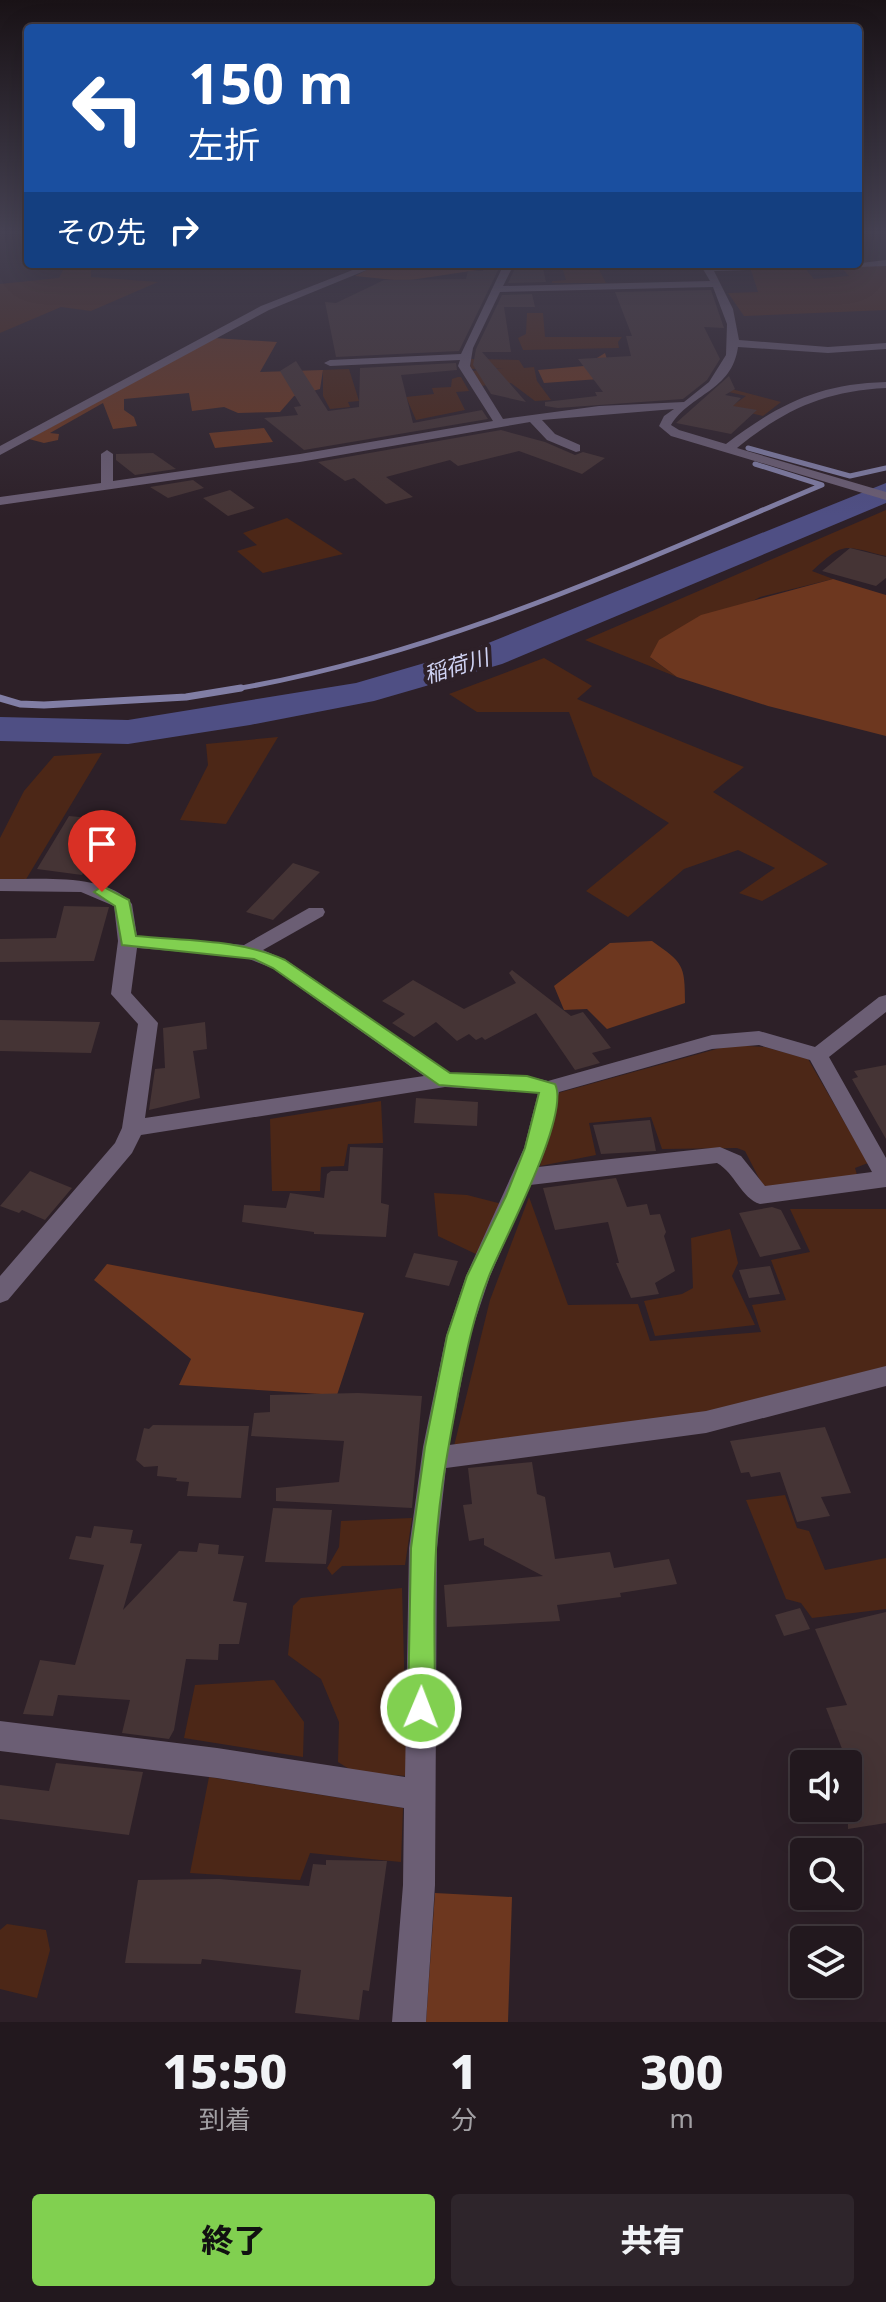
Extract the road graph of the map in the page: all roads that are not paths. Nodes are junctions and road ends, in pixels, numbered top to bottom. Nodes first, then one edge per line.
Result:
1 (228, 327) edge
2 (478, 327) edge
3 (733, 327) edge
4 (734, 343) junction
5 (886, 346) edge
6 (464, 357) junction
7 (330, 363) dead end
8 (886, 385) edge
9 (685, 405) junction
10 (533, 418) junction
11 (500, 423) junction
12 (576, 448) dead end
13 (727, 449) junction
14 (0, 451) edge
15 (107, 454) dead end
16 (107, 486) junction
17 (886, 496) edge
18 (0, 501) edge
19 (0, 885) edge
20 (316, 912) dead end
21 (128, 941) junction
22 (247, 951) junction
23 (886, 1002) edge
24 (818, 1055) junction
25 (445, 1080) junction
26 (548, 1088) junction
27 (133, 1128) junction
28 (523, 1177) junction
29 (886, 1179) edge
30 (0, 1293) edge
31 (886, 1376) edge
32 (435, 1458) junction
33 (0, 1736) edge
34 (420, 1795) junction
35 (409, 2022) edge

1 - 14 street
2 - 6 street
3 - 4 street
4 - 5 street
4 - 9 street
6 - 7 street
6 - 11 street
8 - 13 street
9 - 10 street
9 - 13 street
10 - 11 street
10 - 12 street
11 - 16 street
13 - 17 street
15 - 16 street
16 - 18 street
19 - 21 street
20 - 22 street
21 - 22 street
21 - 27 street
22 - 25 street
23 - 24 street
24 - 26 street
24 - 29 street
25 - 26 street
25 - 27 street
26 - 28 street
27 - 30 street
28 - 29 street
28 - 32 street
31 - 32 street
32 - 34 street
33 - 34 street
34 - 35 street

